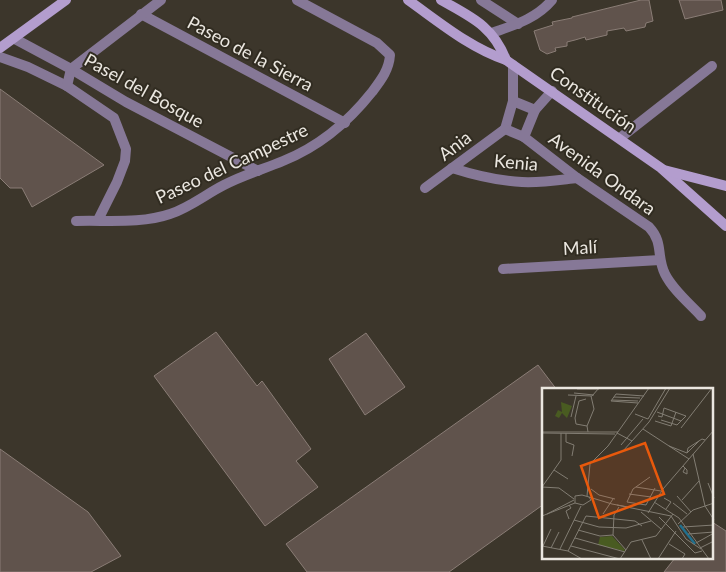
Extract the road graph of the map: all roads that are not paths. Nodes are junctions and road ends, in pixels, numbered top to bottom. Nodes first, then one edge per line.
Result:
1 (66, 0) edge
2 (161, 0) edge
3 (297, 0) edge
4 (408, 0) edge
5 (441, 0) edge
6 (481, 0) edge
7 (552, 0) edge
8 (140, 14) junction
9 (518, 24) junction
10 (492, 33) junction
11 (14, 38) junction
12 (0, 48) edge
13 (0, 57) edge
14 (510, 62) junction
15 (712, 66) dead end
16 (71, 69) junction
17 (67, 86) junction
18 (552, 91) junction
19 (513, 101) junction
20 (126, 102) junction
21 (535, 110) junction
22 (114, 118) junction
23 (345, 122) junction
24 (505, 129) junction
25 (524, 137) junction
26 (620, 138) junction
27 (452, 168) junction
28 (661, 168) junction
29 (258, 171) junction
30 (577, 178) junction
31 (726, 186) edge
32 (425, 188) dead end
33 (98, 220) junction
34 (76, 221) dead end
35 (726, 226) edge
36 (660, 260) junction
37 (502, 269) dead end
38 (701, 316) dead end

1 - 11 street
2 - 8 street
3 - 23 street, Paseo del Campestre
4 - 14 street, Constitución
5 - 10 street
6 - 9 street
7 - 9 street
8 - 16 street
8 - 23 street, Paseo de la Sierra
9 - 10 street
10 - 14 street
11 - 12 street
11 - 16 street, Pasel del Bosque
13 - 17 street
14 - 18 street, Constitución
14 - 19 street
15 - 26 street
16 - 17 street
16 - 20 street, Pasel del Bosque
17 - 22 street
18 - 21 street, Avenida Ondara
18 - 26 street, Constitución
19 - 21 street
19 - 24 street
20 - 22 street
20 - 29 street, Pasel del Bosque
21 - 25 street, Avenida Ondara
22 - 33 street
23 - 29 street, Paseo del Campestre
24 - 25 street, Avenida Ondara
24 - 27 street, Ania
25 - 30 street, Avenida Ondara
26 - 28 street, Constitución
27 - 30 street, Kenia
27 - 32 street, Ania
28 - 31 street
28 - 35 street, Constitución
29 - 33 street, Paseo del Campestre
30 - 36 street, Avenida Ondara
33 - 34 street, Paseo del Campestre
36 - 37 street, Malí
36 - 38 street, Avenida Ondara

